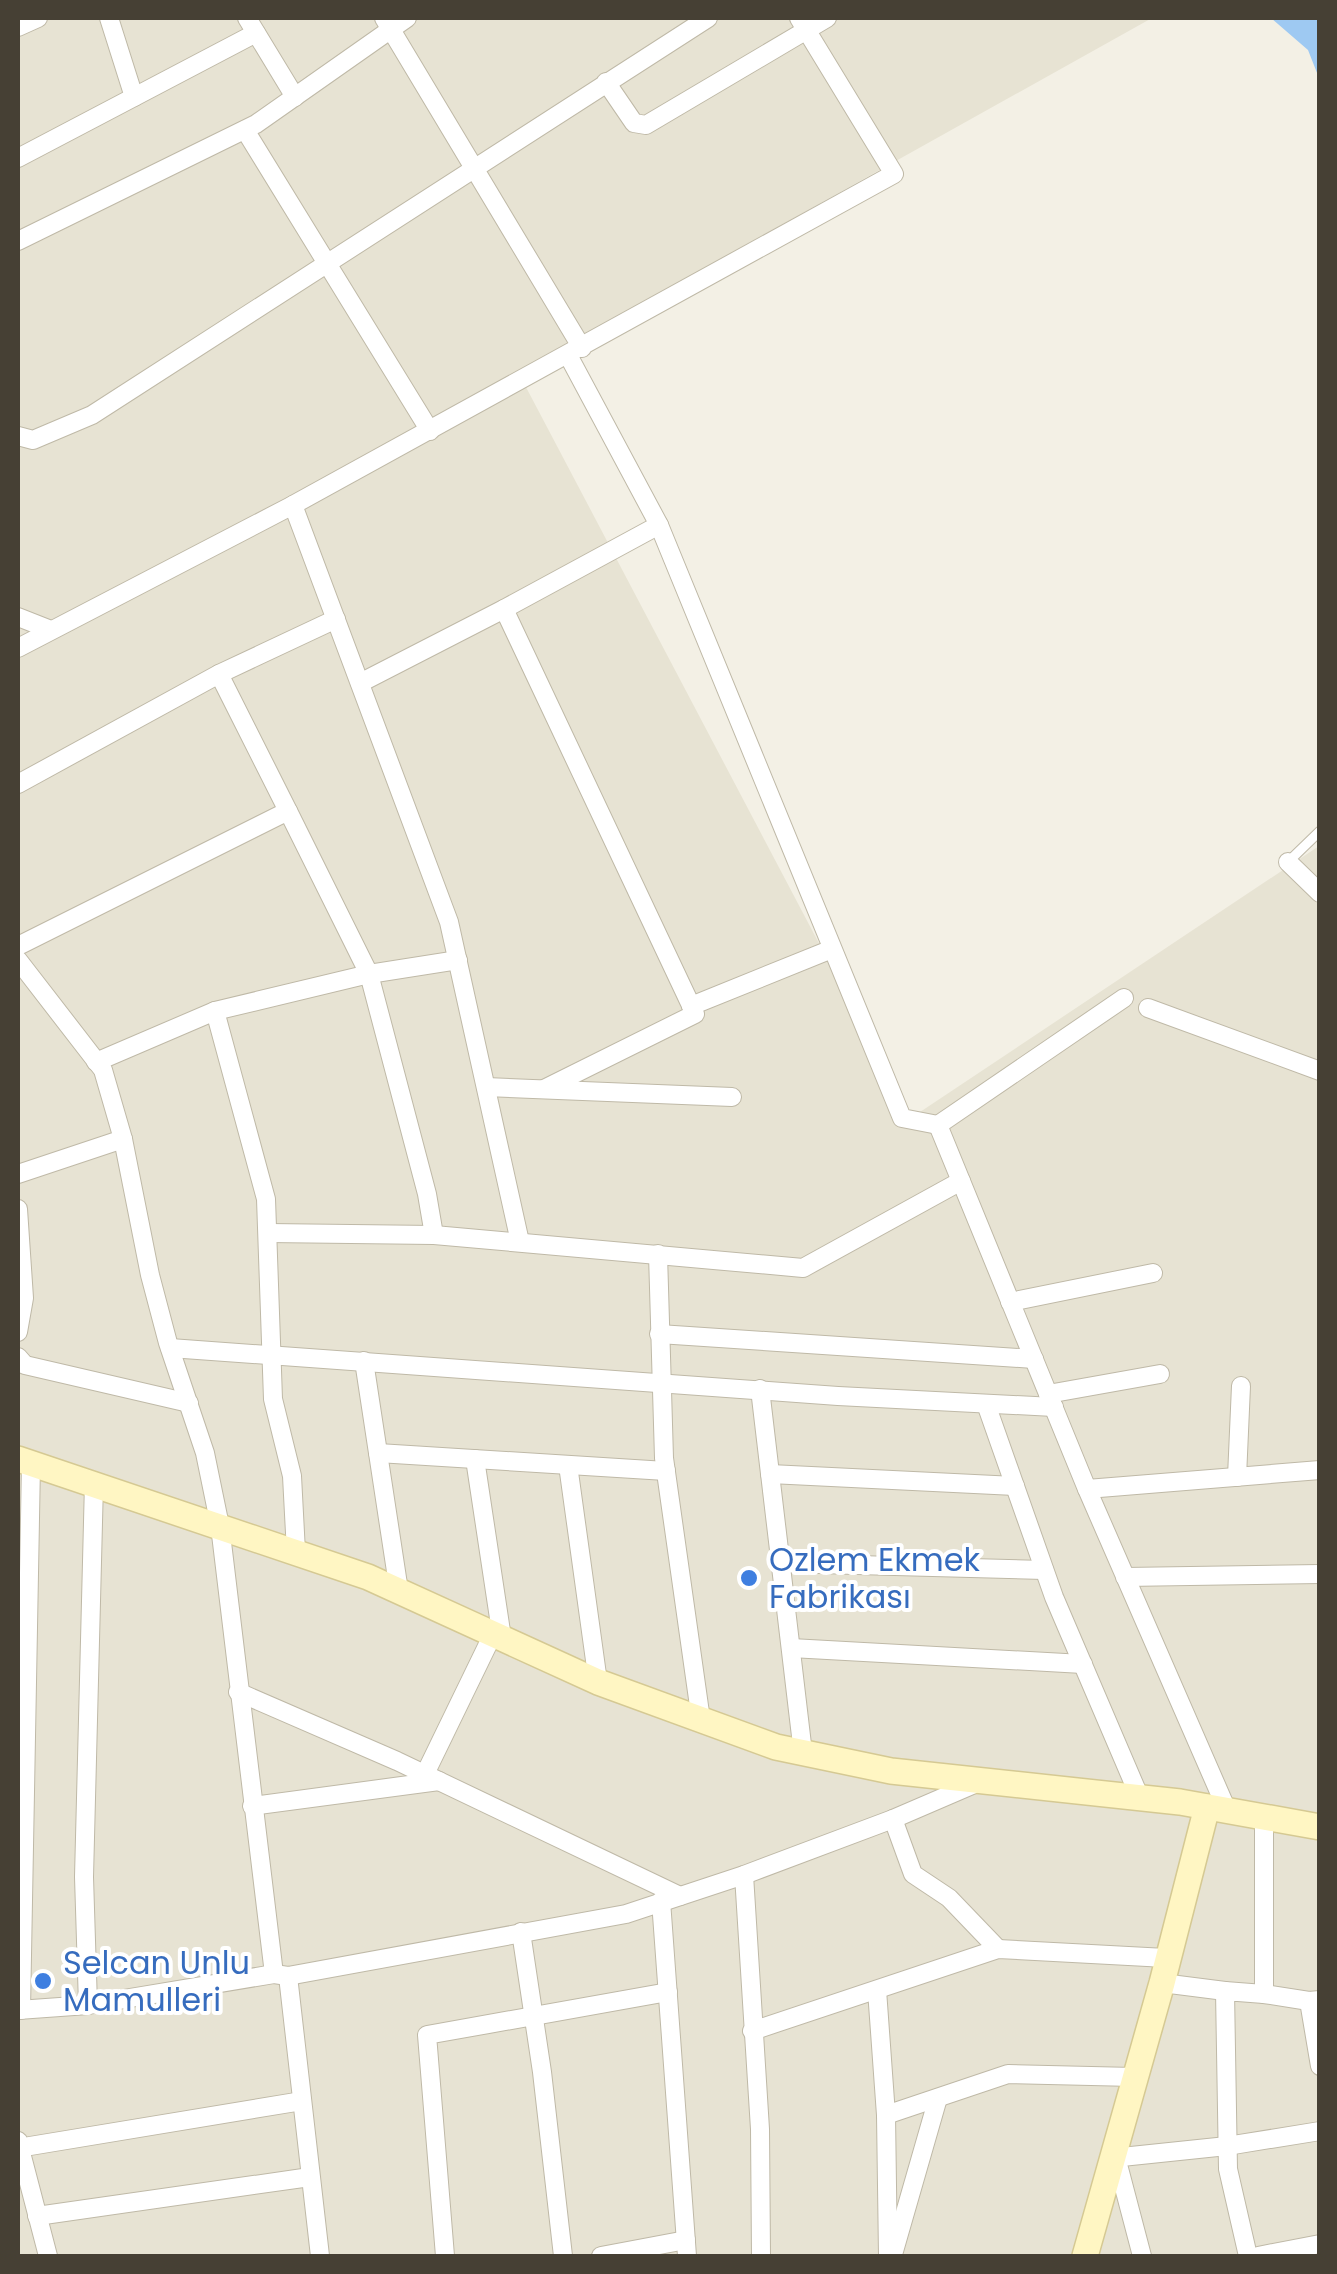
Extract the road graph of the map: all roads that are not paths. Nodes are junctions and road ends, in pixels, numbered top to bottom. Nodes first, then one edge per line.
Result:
1 (108, 18) edge
2 (407, 18) edge
3 (708, 18) edge
4 (827, 18) edge
5 (387, 23) edge
6 (803, 24) edge
7 (252, 25) edge
8 (606, 82) junction
9 (134, 97) junction
10 (295, 97) junction
11 (244, 130) junction
12 (18, 158) edge
13 (473, 166) junction
14 (18, 241) edge
15 (327, 261) junction
16 (575, 351) junction
17 (430, 430) junction
18 (18, 436) edge
19 (293, 505) junction
20 (658, 526) junction
21 (504, 609) junction
22 (18, 617) edge
23 (336, 619) junction
24 (51, 630) junction
25 (18, 648) edge
26 (218, 674) junction
27 (360, 683) junction
28 (18, 784) edge
29 (288, 811) junction
30 (1320, 831) edge
31 (1288, 862) joint
32 (1320, 893) edge
33 (18, 946) edge
34 (832, 949) junction
35 (18, 960) edge
36 (458, 960) junction
37 (369, 974) junction
38 (1124, 998) dead end
39 (692, 1006) junction
40 (1148, 1008) dead end
41 (214, 1011) junction
42 (96, 1062) junction
43 (1320, 1071) edge
44 (486, 1087) junction
45 (544, 1089) junction
46 (732, 1097) dead end
47 (938, 1125) junction
48 (123, 1139) junction
49 (18, 1174) edge
50 (961, 1181) junction
51 (18, 1210) edge
52 (268, 1233) junction
53 (434, 1236) junction
54 (520, 1242) junction
55 (658, 1254) junction
56 (1153, 1272) dead end
57 (1010, 1302) junction
58 (18, 1332) edge
59 (659, 1334) junction
60 (170, 1348) junction
61 (274, 1355) junction
62 (18, 1357) edge
63 (1034, 1359) junction
64 (364, 1361) junction
65 (1160, 1374) dead end
66 (660, 1381) junction
67 (1241, 1386) dead end
68 (760, 1390) junction
69 (1051, 1401) junction
70 (188, 1403) junction
71 (986, 1404) junction
72 (378, 1453) junction
73 (476, 1459) junction
74 (24, 1461) edge
75 (568, 1465) junction
76 (1320, 1470) edge
77 (666, 1472) junction
78 (770, 1474) junction
79 (1237, 1477) junction
80 (94, 1483) junction
81 (1015, 1486) junction
82 (1087, 1489) junction
83 (220, 1526) junction
84 (296, 1552) junction
85 (781, 1563) junction
86 (1044, 1570) junction
87 (1320, 1574) edge
88 (1125, 1577) junction
89 (399, 1591) junction
90 (497, 1636) junction
91 (791, 1648) junction
92 (1083, 1664) junction
93 (598, 1682) junction
94 (238, 1692) junction
95 (701, 1720) junction
96 (22, 1723) edge
97 (804, 1752) junction
98 (432, 1778) junction
99 (983, 1780) junction
100 (1140, 1798) junction
101 (252, 1806) junction
102 (1217, 1809) junction
103 (1264, 1817) junction
104 (893, 1819) junction
105 (1319, 1829) edge
106 (744, 1875) junction
107 (680, 1896) junction
108 (661, 1901) junction
109 (522, 1932) junction
110 (998, 1949) junction
111 (1164, 1970) junction
112 (281, 1975) junction
113 (876, 1990) junction
114 (1225, 1991) junction
115 (668, 1992) junction
116 (1264, 1994) junction
117 (1314, 2001) edge
118 (88, 2005) junction
119 (19, 2010) edge
120 (533, 2014) junction
121 (752, 2031) junction
122 (1320, 2066) edge
123 (1134, 2077) junction
124 (938, 2098) junction
125 (302, 2101) junction
126 (886, 2116) junction
127 (1320, 2131) edge
128 (18, 2146) edge
129 (1228, 2146) junction
130 (1114, 2158) junction
131 (310, 2178) junction
132 (37, 2216) junction
133 (1320, 2244) edge
134 (686, 2248) edge
135 (48, 2256) edge
136 (320, 2256) edge
137 (445, 2256) edge
138 (563, 2256) edge
139 (601, 2256) edge
140 (761, 2256) edge
141 (890, 2256) edge
142 (1085, 2256) edge
143 (1142, 2256) edge
144 (1248, 2256) edge
145 (1258, 2256) edge

1 - 9 street
2 - 5 street
3 - 8 street
4 - 6 street
5 - 10 street
5 - 13 street
6 - 8 street
6 - 16 street
7 - 9 street
7 - 10 street
8 - 13 street
9 - 12 street
10 - 11 street
11 - 14 street
11 - 15 street
13 - 15 street
13 - 16 street
15 - 17 street
15 - 18 street
16 - 17 street
16 - 20 street
17 - 19 street
19 - 23 street
19 - 24 street
20 - 21 street
20 - 34 street
21 - 27 street
21 - 39 street
22 - 24 street
23 - 26 street
23 - 27 street
24 - 25 street
26 - 28 street
26 - 29 street
27 - 36 street
29 - 33 street
29 - 37 street
30 - 31 lane
31 - 32 street
34 - 39 street
34 - 47 street
35 - 42 street
36 - 37 street
36 - 44 street
37 - 41 street
37 - 53 street
38 - 47 street
39 - 45 street
40 - 43 street
41 - 42 street
41 - 52 street
42 - 48 street
44 - 45 street
44 - 54 street
45 - 46 street
47 - 50 street
48 - 49 street
48 - 60 street
50 - 55 street
50 - 57 street
51 - 58 street
52 - 53 street
52 - 61 street
53 - 54 street
54 - 55 street
55 - 59 street
56 - 57 street
57 - 63 street
59 - 63 street
59 - 66 street
60 - 61 street
60 - 70 street
61 - 64 street
61 - 84 street
62 - 70 street
63 - 69 street
64 - 66 street
64 - 72 street
65 - 69 street
66 - 68 street
66 - 77 street
67 - 79 street
68 - 71 street
68 - 78 street
69 - 71 street
69 - 82 street
70 - 83 street
71 - 81 street
72 - 73 street
72 - 89 street
73 - 75 street
73 - 90 street
74 - 80 main road
74 - 96 street
75 - 77 street
75 - 93 street
76 - 79 street
77 - 95 street
78 - 81 street
78 - 85 street
79 - 82 street
80 - 83 main road
80 - 118 street
81 - 86 street
82 - 88 street
83 - 84 main road
83 - 94 street
84 - 89 main road
85 - 86 street
85 - 91 street
86 - 92 street
87 - 88 street
88 - 102 street
89 - 90 main road
90 - 93 main road
90 - 98 street
91 - 92 street
91 - 97 street
92 - 100 street
93 - 95 main road
94 - 98 street
94 - 101 street
95 - 97 main road
96 - 119 street
97 - 99 main road
98 - 101 street
98 - 107 street
99 - 100 main road
99 - 104 street
100 - 102 main road
101 - 112 street
102 - 103 main road
102 - 111 main road
103 - 105 main road
103 - 116 street
104 - 106 street
104 - 110 street
106 - 107 street
106 - 121 street
107 - 108 street
108 - 109 street
108 - 115 street
109 - 112 street
109 - 120 street
110 - 111 street
110 - 113 street
111 - 114 street
111 - 123 main road
112 - 118 street
112 - 125 street
113 - 121 street
113 - 126 street
114 - 116 street
114 - 129 street
115 - 120 street
115 - 134 street
116 - 117 street
117 - 122 street
118 - 119 street
120 - 137 street
120 - 138 street
121 - 140 street
123 - 124 street
123 - 130 main road
124 - 126 street
124 - 141 street
125 - 128 street
125 - 131 street
126 - 141 street
127 - 129 street
128 - 132 street
129 - 130 street
129 - 144 street
130 - 142 main road
130 - 143 street
131 - 132 street
131 - 136 street
132 - 135 street
133 - 145 street
134 - 139 street

